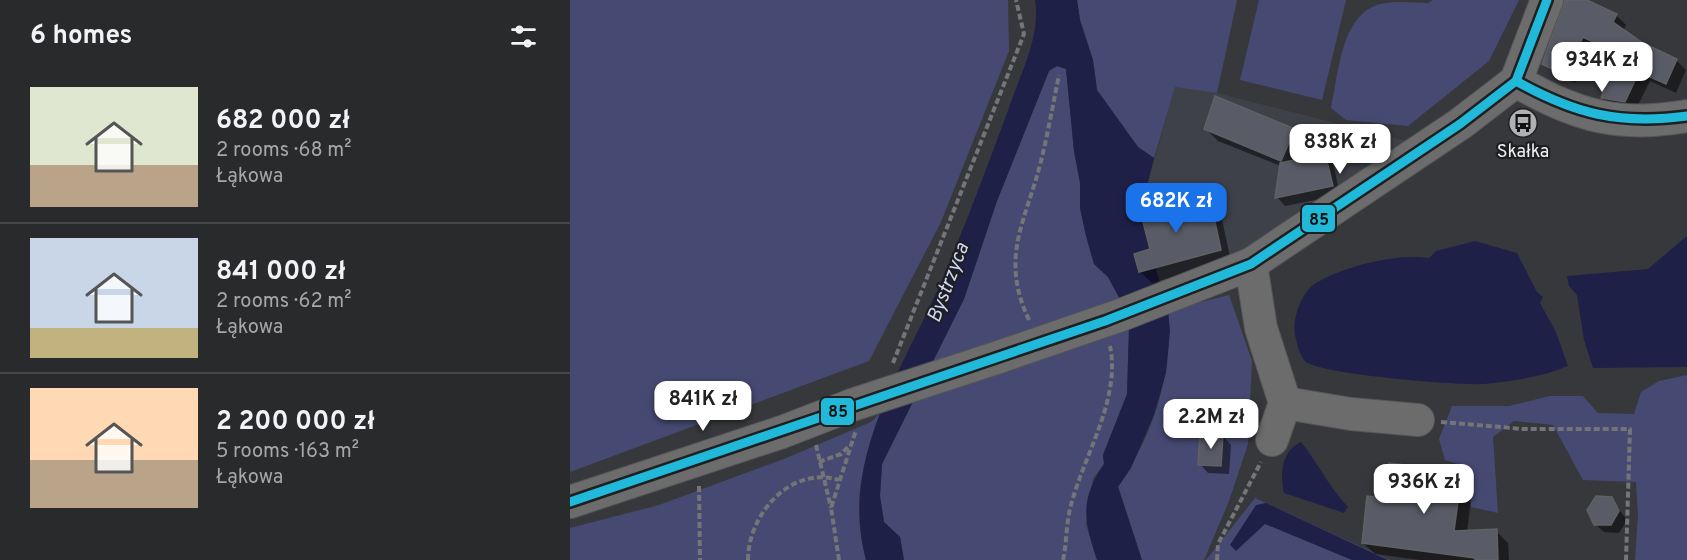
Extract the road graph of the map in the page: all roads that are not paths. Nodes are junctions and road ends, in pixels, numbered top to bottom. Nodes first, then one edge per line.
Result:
1 (1547, 0) edge
2 (1516, 81) junction
3 (1687, 116) edge
4 (1251, 264) junction
5 (1285, 402) junction
6 (1418, 420) road end
7 (1272, 440) road end
8 (570, 502) edge

1 - 2 street
2 - 3 street
2 - 4 street
4 - 5 street
4 - 8 street, bridge
5 - 6 street
5 - 7 street

